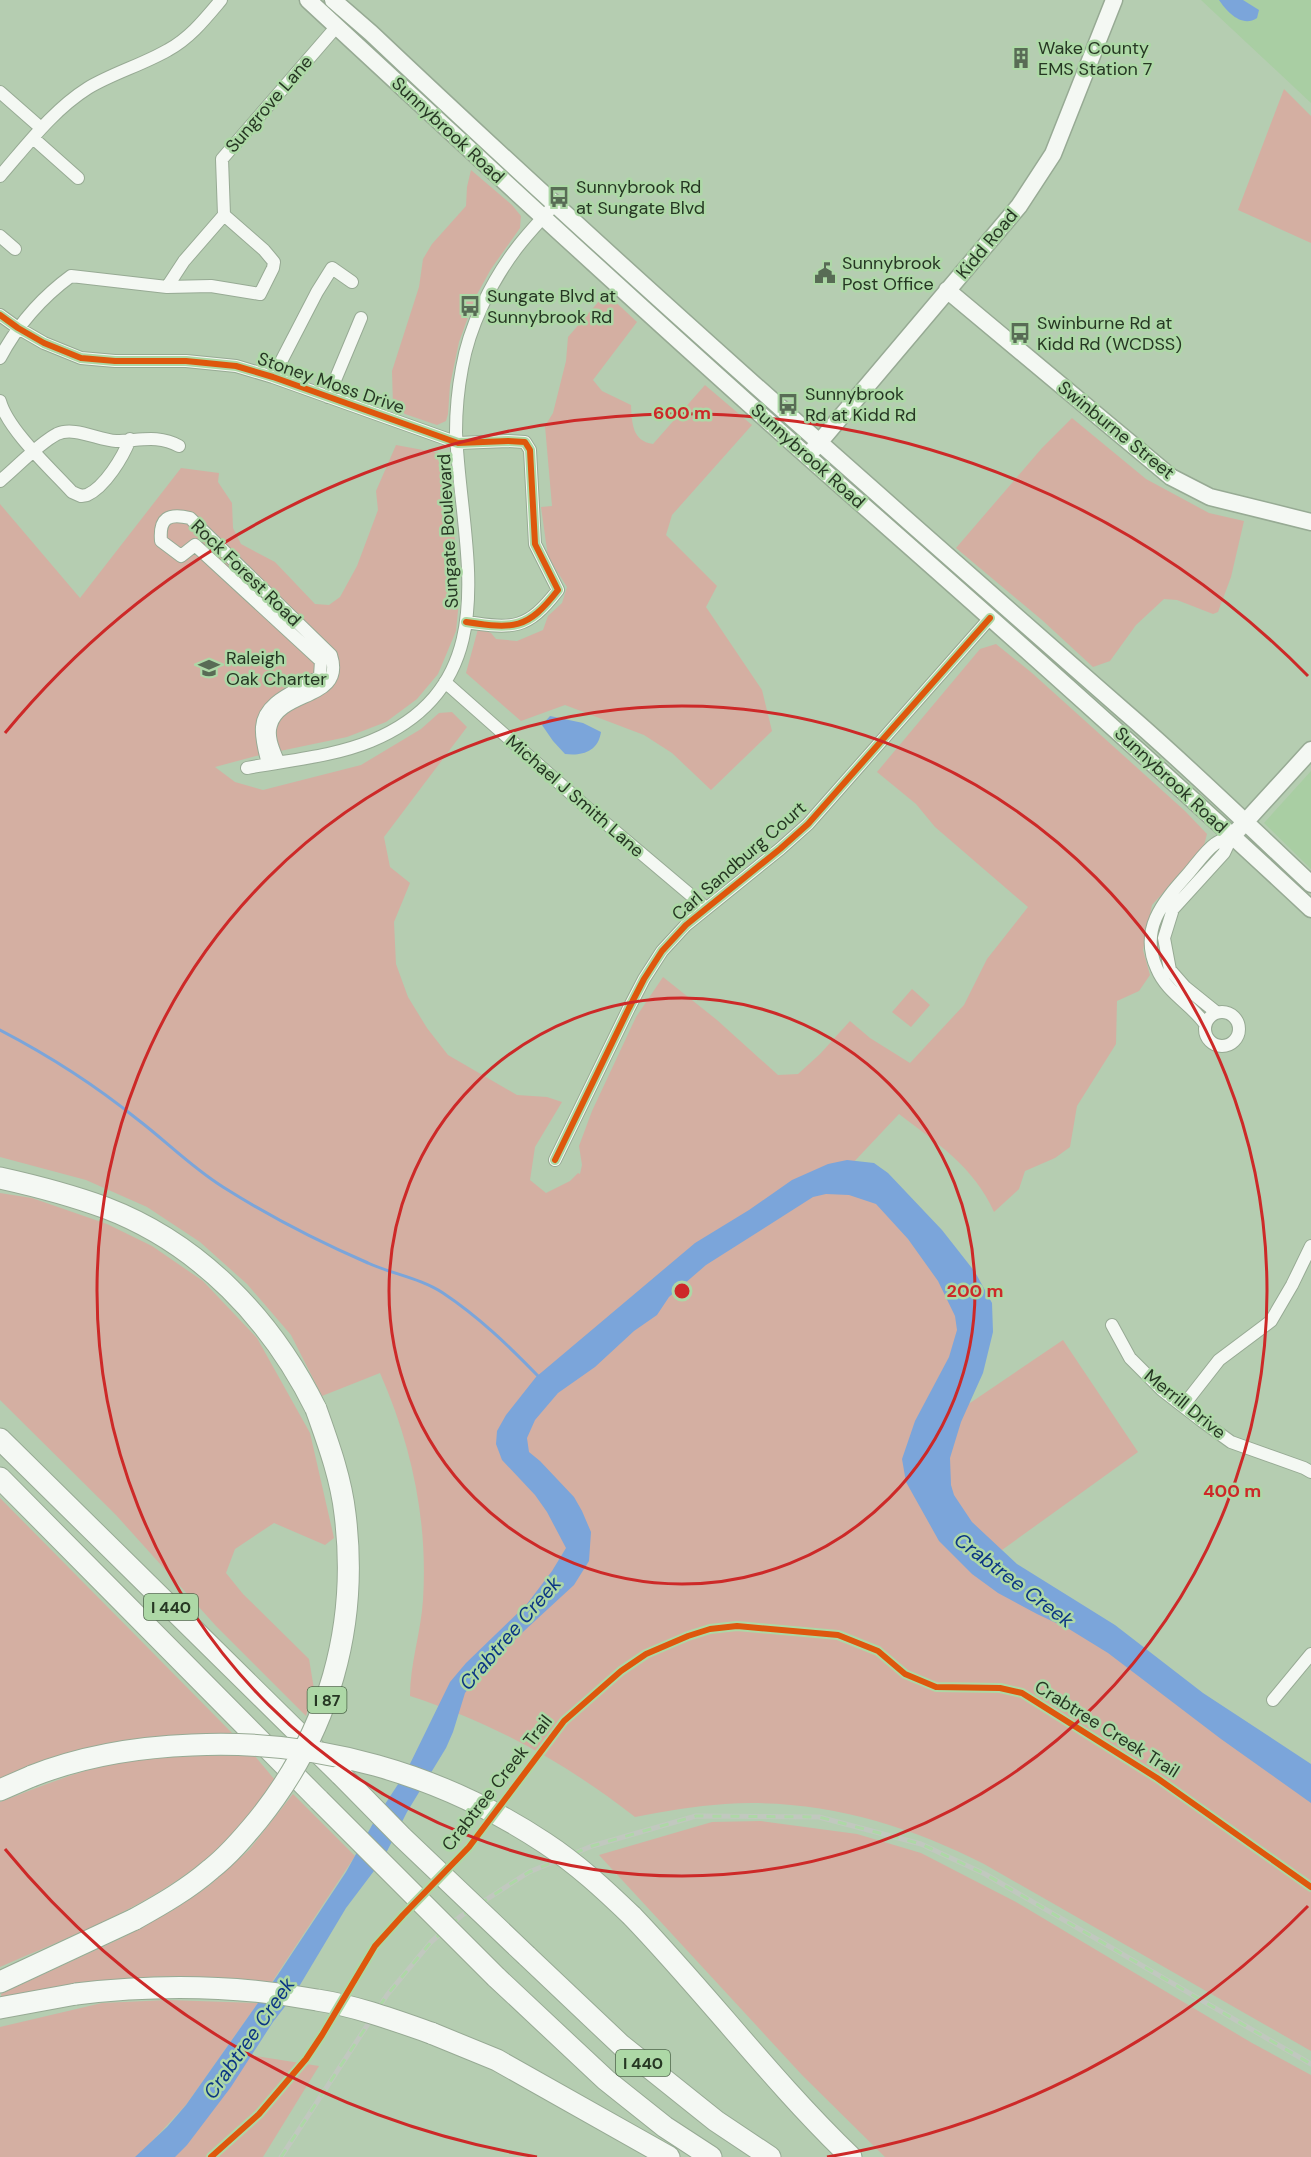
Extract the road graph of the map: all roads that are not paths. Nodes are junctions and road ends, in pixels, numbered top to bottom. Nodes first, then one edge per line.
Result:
1 (221, 0) edge
2 (308, 0) edge
3 (333, 0) edge
4 (1114, 0) edge
5 (337, 26) junction
6 (0, 92) edge
7 (37, 133) junction
8 (0, 176) edge
9 (78, 177) dead end
10 (555, 204) junction
11 (224, 215) junction
12 (543, 218) junction
13 (0, 236) edge
14 (15, 249) dead end
15 (352, 282) dead end
16 (167, 287) junction
17 (947, 291) junction
18 (0, 315) edge
19 (361, 318) dead end
20 (18, 328) junction
21 (0, 358) edge
22 (273, 377) junction
23 (328, 397) junction
24 (0, 401) edge
25 (130, 439) junction
26 (820, 442) junction
27 (458, 443) junction
28 (179, 446) dead end
29 (35, 451) junction
30 (808, 456) junction
31 (0, 481) edge
32 (1311, 522) edge
33 (990, 618) junction
34 (466, 622) junction
35 (1066, 660) junction
36 (445, 682) junction
37 (1311, 750) edge
38 (273, 763) junction
39 (247, 768) dead end
40 (1245, 822) junction
41 (1232, 836) junction
42 (1311, 884) edge
43 (706, 909) junction
44 (1311, 909) edge
45 (1216, 1012) junction
46 (1205, 1024) junction
47 (555, 1160) dead end
48 (0, 1178) edge
49 (1311, 1246) edge
50 (1112, 1324) dead end
51 (1182, 1406) junction
52 (0, 1440) edge
53 (1309, 1466) edge
54 (0, 1478) edge
55 (1311, 1654) edge
56 (1273, 1700) dead end
57 (0, 1790) edge
58 (0, 1982) edge
59 (0, 2008) edge
60 (669, 2157) edge
61 (711, 2157) edge
62 (770, 2157) edge
63 (851, 2157) edge

1 - 7 street
2 - 5 main road, Sunnybrook Road
3 - 10 main road, Sunnybrook Road
4 - 17 main road, Kidd Road
5 - 11 street, Sungrove Lane
5 - 12 main road, Sunnybrook Road
6 - 7 street
7 - 8 street
7 - 9 street
10 - 12 street, Sungate Boulevard
10 - 26 main road, Sunnybrook Road
11 - 16 street
11 - 16 street
12 - 27 street, Sungate Boulevard
12 - 30 main road, Sunnybrook Road
13 - 14 street
15 - 22 street
16 - 20 street
17 - 26 main road, Kidd Road
17 - 32 main road, Swinburne Street
18 - 20 street, Stoney Moss Drive
19 - 23 street
20 - 21 street
20 - 22 street, Stoney Moss Drive
22 - 23 street, Stoney Moss Drive
23 - 27 street, Stoney Moss Drive
24 - 29 street
25 - 28 street
25 - 29 street
25 - 29 street
26 - 30 main road, Kidd Road
26 - 35 main road, Sunnybrook Road
27 - 34 street, Sungate Boulevard
27 - 34 street
29 - 31 street
30 - 33 main road, Sunnybrook Road
33 - 35 main road
33 - 41 main road, Sunnybrook Road
33 - 43 street, Carl Sandburg Court
34 - 36 street, Sungate Boulevard
35 - 40 main road, Sunnybrook Road
36 - 38 street, Sungate Boulevard
36 - 43 street, Michael J Smith Lane
37 - 40 main road
38 - 38 street, Rock Forest Road
38 - 39 street, Sungate Boulevard
40 - 41 main road
40 - 42 main road, Sunnybrook Road
41 - 44 main road, Sunnybrook Road
41 - 45 street
41 - 46 street
43 - 47 street, Carl Sandburg Court
45 - 46 street
45 - 46 street
48 - 58 highway, I 87, bridge
49 - 51 street
50 - 51 street, Merrill Drive
51 - 53 street, Merrill Drive
52 - 62 highway, I 440, bridge
54 - 61 highway, I 440, bridge
55 - 56 street
57 - 63 highway, bridge
59 - 60 highway, bridge

